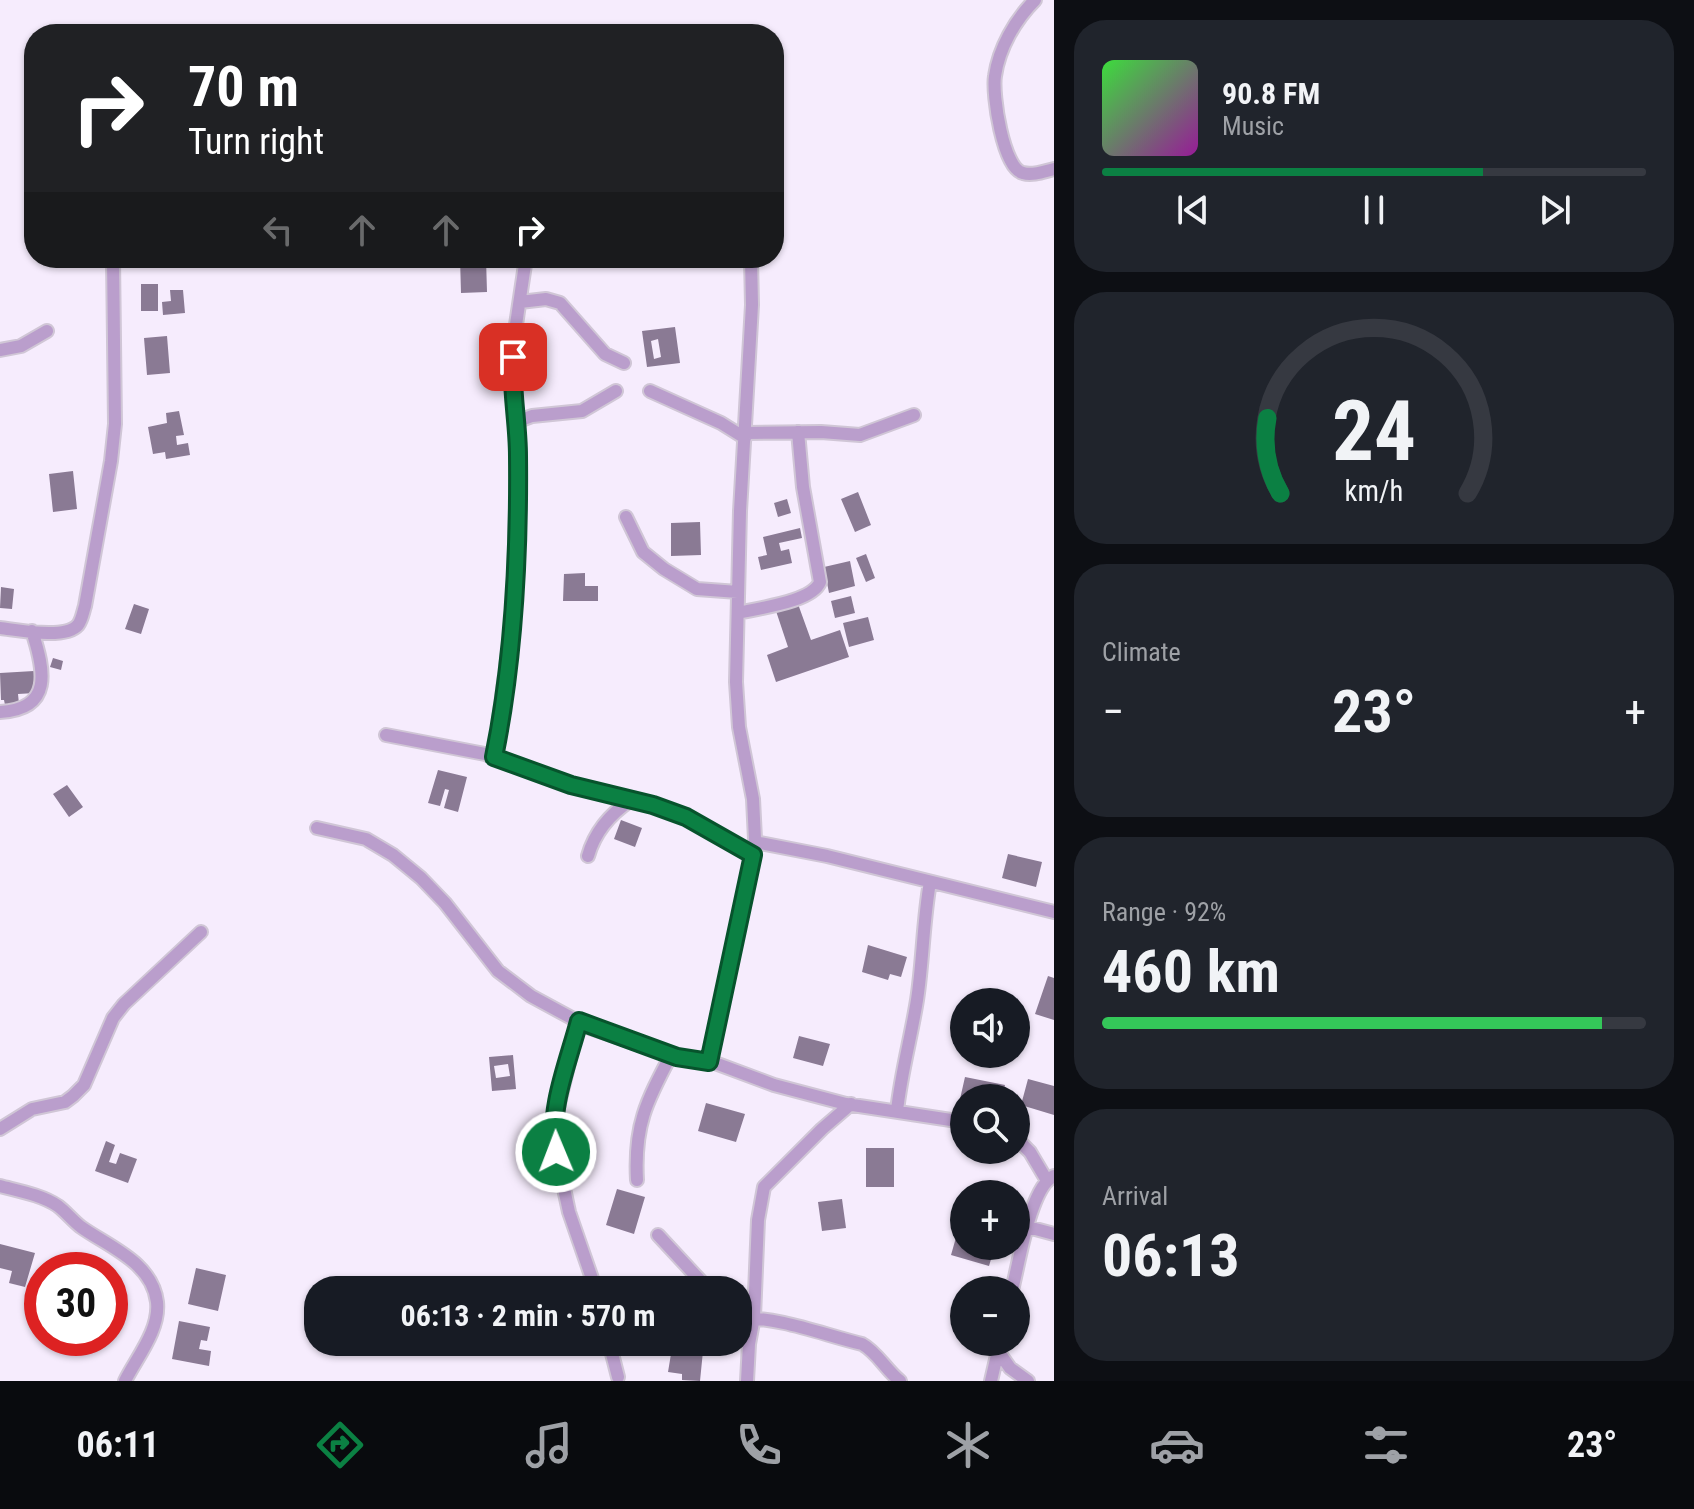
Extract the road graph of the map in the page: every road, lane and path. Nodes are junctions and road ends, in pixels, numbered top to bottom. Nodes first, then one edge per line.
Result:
1 (1035, 0) edge
2 (1054, 169) edge
3 (113, 268) edge
4 (525, 268) edge
5 (751, 268) edge
6 (520, 302) junction
7 (47, 331) dead end
8 (0, 350) edge
9 (624, 363) dead end
10 (616, 391) dead end
11 (650, 391) dead end
12 (914, 415) dead end
13 (516, 422) junction
14 (798, 432) junction
15 (746, 436) junction
16 (626, 517) dead end
17 (738, 592) junction
18 (738, 613) junction
19 (0, 628) edge
20 (32, 631) junction
21 (0, 712) edge
22 (386, 735) dead end
23 (494, 757) junction
24 (631, 800) junction
25 (317, 828) dead end
26 (754, 849) junction
27 (588, 856) dead end
28 (930, 882) junction
29 (1054, 912) edge
30 (201, 932) dead end
31 (579, 1021) junction
32 (671, 1055) junction
33 (709, 1062) junction
34 (851, 1104) junction
35 (897, 1111) junction
36 (950, 1120) edge
37 (0, 1129) edge
38 (1030, 1152) edge
39 (1050, 1178) edge
40 (637, 1180) dead end
41 (0, 1186) edge
42 (1030, 1218) edge
43 (1030, 1228) edge
44 (1054, 1234) edge
45 (658, 1235) dead end
46 (591, 1276) edge
47 (696, 1276) edge
48 (754, 1317) junction
49 (613, 1356) edge
50 (997, 1356) edge
51 (1004, 1356) edge
52 (618, 1377) dead end
53 (125, 1381) edge
54 (747, 1381) edge
55 (900, 1381) edge
56 (991, 1381) edge
57 (1028, 1381) edge

1 - 2 street
3 - 20 street
4 - 6 street
5 - 15 street
6 - 9 street
6 - 13 street
7 - 8 street
10 - 13 street
11 - 15 street
12 - 14 street
13 - 23 street
14 - 15 street
14 - 18 street
15 - 17 street
16 - 17 street
17 - 18 street
18 - 26 street
19 - 20 street
20 - 21 street
22 - 23 street
23 - 24 street
24 - 26 street
24 - 27 street
25 - 31 street
26 - 28 street
26 - 33 street
28 - 29 street
28 - 35 street
30 - 37 street
31 - 32 street
31 - 46 street
32 - 33 street
32 - 40 street
33 - 34 street
34 - 35 street
34 - 48 street
35 - 36 street
38 - 39 street
39 - 42 street
41 - 53 street
43 - 44 street
45 - 47 street
48 - 54 street
48 - 55 street
49 - 52 street
50 - 56 street
51 - 57 street

